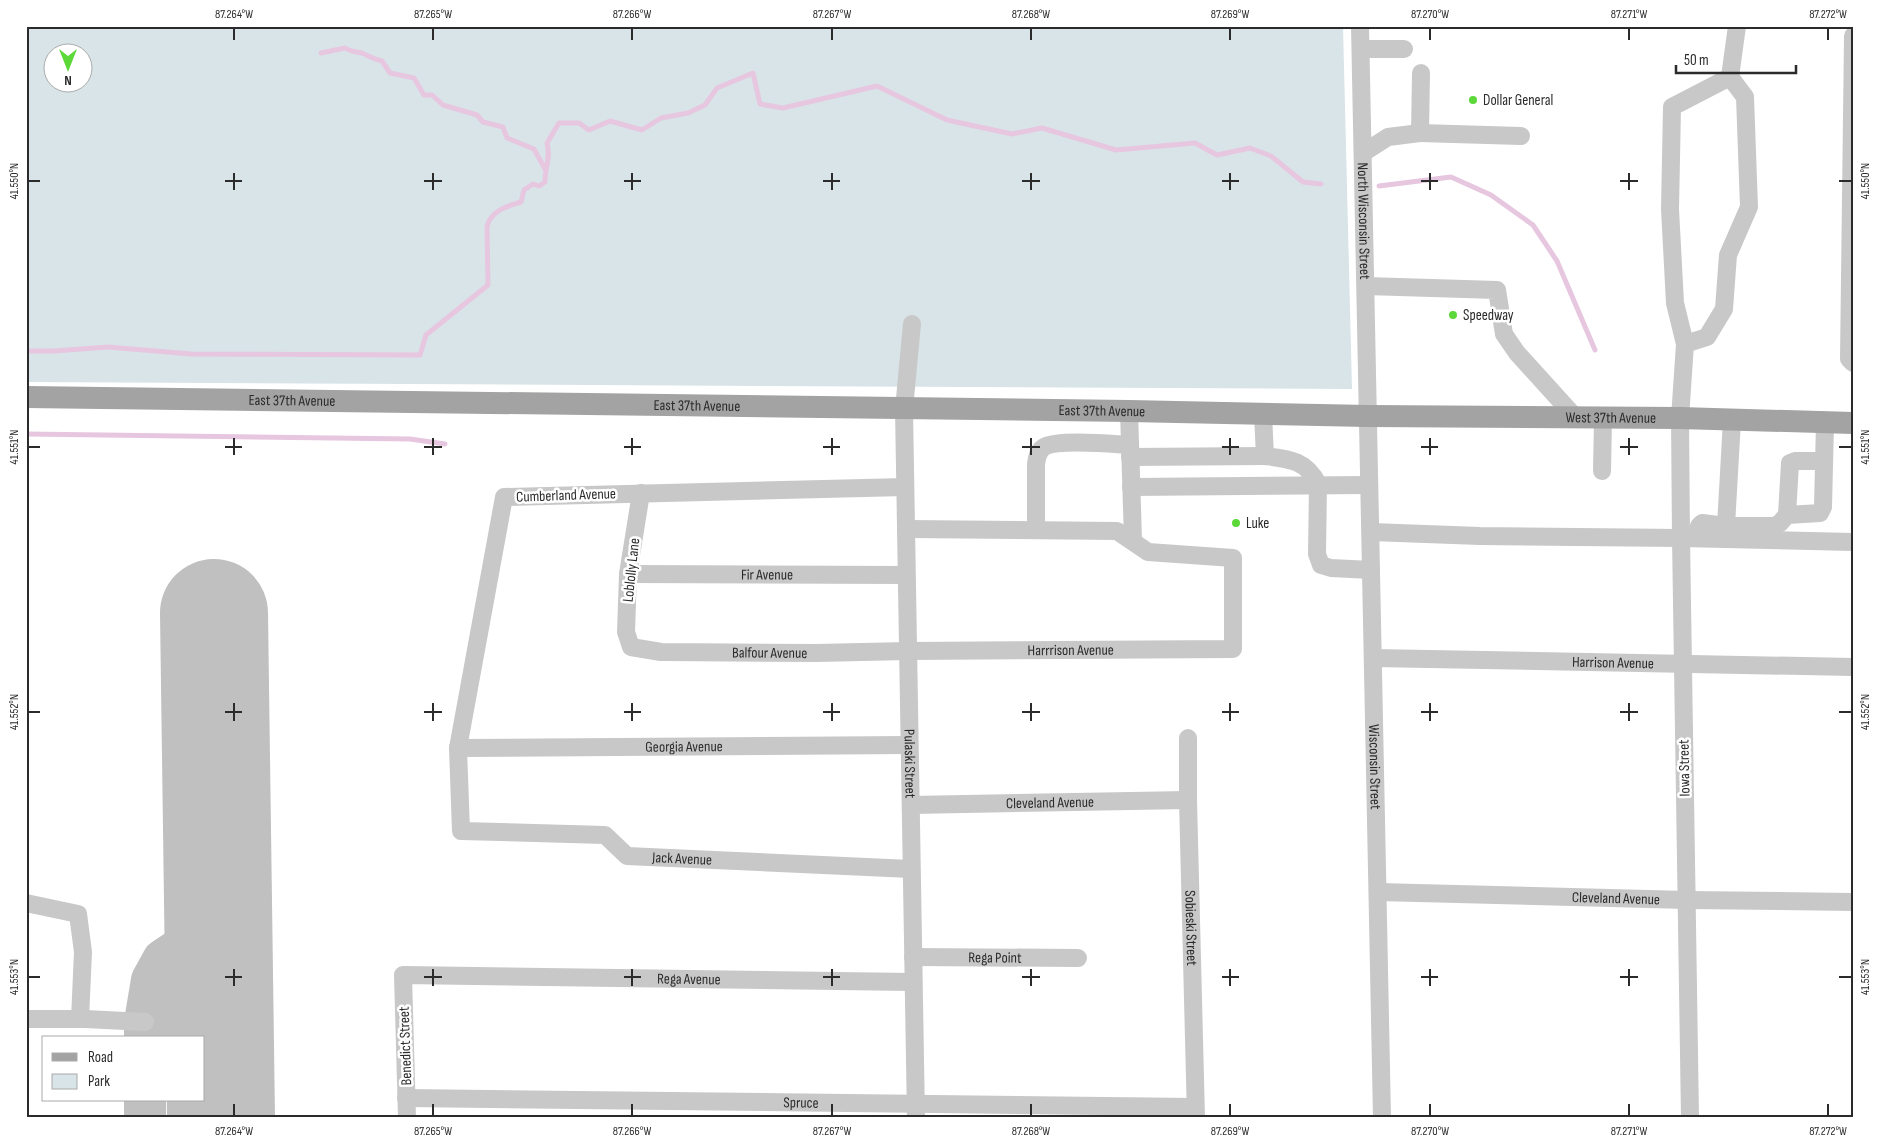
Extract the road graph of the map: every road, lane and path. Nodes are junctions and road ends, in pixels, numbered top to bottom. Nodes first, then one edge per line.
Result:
1 (1360, 26) edge
2 (1737, 26) edge
3 (1853, 36) edge
4 (1361, 49) junction
5 (1404, 49) dead end
6 (1421, 73) dead end
7 (1730, 77) junction
8 (1852, 132) edge
9 (1420, 133) junction
10 (1520, 136) dead end
11 (1363, 153) junction
12 (1852, 245) edge
13 (1366, 286) junction
14 (912, 324) dead end
15 (1685, 344) junction
16 (1853, 363) edge
17 (26, 397) edge
18 (904, 409) junction
19 (1129, 411) junction
20 (1263, 414) junction
21 (1368, 416) junction
22 (1576, 418) junction
23 (1603, 418) junction
24 (1680, 418) junction
25 (1732, 420) junction
26 (1825, 422) junction
27 (1853, 423) edge
28 (1130, 451) junction
29 (1265, 456) junction
30 (1824, 461) junction
31 (1602, 471) dead end
32 (1318, 484) junction
33 (1370, 485) junction
34 (1131, 486) junction
35 (905, 487) junction
36 (642, 493) junction
37 (1788, 515) junction
38 (1726, 526) junction
39 (906, 529) junction
40 (1036, 530) junction
41 (1371, 532) junction
42 (1689, 538) junction
43 (1133, 540) junction
44 (1853, 542) edge
45 (1371, 570) junction
46 (628, 574) junction
47 (906, 575) junction
48 (631, 647) joint
49 (908, 651) junction
50 (1373, 658) junction
51 (1682, 664) junction
52 (1853, 667) edge
53 (1188, 738) dead end
54 (909, 745) junction
55 (458, 748) junction
56 (1188, 800) junction
57 (911, 805) junction
58 (461, 831) joint
59 (911, 869) junction
60 (1378, 892) junction
61 (1687, 900) junction
62 (1853, 902) edge
63 (26, 903) edge
64 (913, 957) junction
65 (1078, 958) dead end
66 (403, 975) joint
67 (913, 982) junction
68 (26, 1019) edge
69 (80, 1019) junction
70 (145, 1022) dead end
71 (406, 1098) junction
72 (916, 1111) edge
73 (1195, 1113) edge
74 (407, 1118) edge
75 (1382, 1118) edge
76 (1690, 1118) edge

1 - 4 street, North Wisconsin Street
2 - 7 street
3 - 8 street
4 - 5 street
4 - 11 street, North Wisconsin Street
6 - 9 street
7 - 15 street
7 - 15 street, Iowa Street
8 - 12 street
9 - 10 street
9 - 11 street
11 - 13 street, North Wisconsin Street
12 - 16 street
13 - 21 street, North Wisconsin Street
13 - 22 street
14 - 18 street, Pulaski Street
15 - 24 street, Iowa Street
17 - 18 main road, East 37th Avenue
18 - 19 main road, East 37th Avenue
18 - 35 street, Pulaski Street
19 - 20 main road, East 37th Avenue
19 - 28 street
20 - 21 main road, East 37th Avenue
20 - 29 street
21 - 22 main road, West 37th Avenue
21 - 33 street, Wisconsin Street
22 - 23 main road, West 37th Avenue
23 - 24 main road, West 37th Avenue
23 - 31 street
24 - 25 main road, West 37th Avenue
24 - 42 street, Iowa Street
25 - 26 main road, West 37th Avenue
25 - 38 street
26 - 27 main road, West 37th Avenue
26 - 30 street
28 - 29 street
28 - 34 street
28 - 40 street
29 - 32 street
30 - 37 street
30 - 37 street
32 - 33 street
32 - 34 street
32 - 45 street
33 - 41 street, Wisconsin Street
34 - 43 street
35 - 36 street, Cumberland Avenue
35 - 39 street, Pulaski Street
36 - 46 street, Loblolly Lane
36 - 55 street, Cumberland Avenue
37 - 38 street
38 - 42 street
39 - 40 street
39 - 47 street, Pulaski Street
40 - 43 street
41 - 42 street
41 - 45 street, Wisconsin Street
42 - 44 street
42 - 51 street, Iowa Street
43 - 49 street, Harrrison Avenue
45 - 50 street, Wisconsin Street
46 - 47 street, Fir Avenue
46 - 48 street, Loblolly Lane
47 - 49 street, Pulaski Street
48 - 49 street, Balfour Avenue
49 - 54 street, Pulaski Street
50 - 51 street, Harrison Avenue
50 - 60 street, Wisconsin Street
51 - 52 street, Harrison Avenue
51 - 61 street, Iowa Street
53 - 56 street, Sobieski Street
54 - 55 street, Georgia Avenue
54 - 57 street, Pulaski Street
55 - 58 street, Cumberland Avenue
56 - 57 street, Cleveland Avenue
56 - 73 street, Sobieski Street
57 - 59 street, Pulaski Street
58 - 59 street, Jack Avenue
59 - 64 street, Pulaski Street
60 - 61 street, Cleveland Avenue
60 - 75 street, Wisconsin Street
61 - 62 street, Cleveland Avenue
61 - 76 street, Iowa Street
63 - 69 street
64 - 65 street, Rega Point
64 - 67 street, Pulaski Street
66 - 67 street, Rega Avenue
66 - 71 street, Benedict Street
67 - 72 street, Pulaski Street
68 - 69 street
69 - 70 street
71 - 72 street, Spruce
71 - 74 street, Benedict Street
72 - 73 street, Spruce

